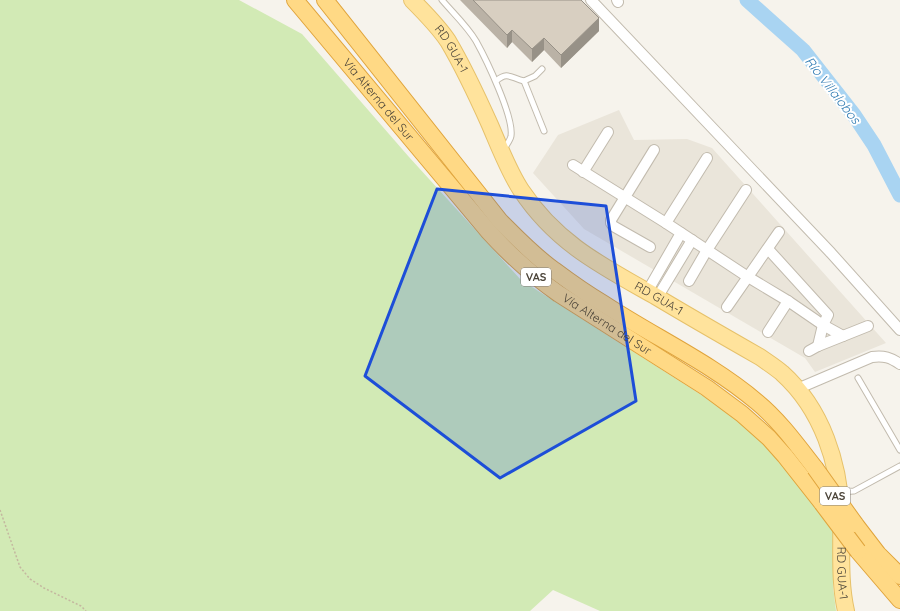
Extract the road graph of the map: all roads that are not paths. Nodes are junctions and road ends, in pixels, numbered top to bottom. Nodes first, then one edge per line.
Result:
1 (294, 0) edge
2 (325, 0) edge
3 (412, 0) edge
4 (442, 0) edge
5 (591, 0) edge
6 (542, 69) dead end
7 (496, 81) junction
8 (524, 81) junction
9 (544, 131) dead end
10 (608, 132) dead end
11 (654, 150) dead end
12 (502, 152) junction
13 (707, 158) dead end
14 (573, 165) dead end
15 (584, 172) junction
16 (746, 190) dead end
17 (625, 198) junction
18 (666, 223) junction
19 (780, 232) dead end
20 (681, 233) junction
21 (692, 240) junction
22 (650, 247) dead end
23 (768, 249) junction
24 (707, 250) junction
25 (748, 277) junction
26 (689, 281) dead end
27 (652, 295) junction
28 (788, 300) junction
29 (726, 307) dead end
30 (823, 325) junction
31 (868, 326) dead end
32 (900, 330) edge
33 (768, 332) dead end
34 (843, 336) junction
35 (900, 364) edge
36 (858, 378) dead end
37 (797, 389) junction
38 (900, 450) edge
39 (900, 466) edge
40 (839, 492) junction
41 (878, 554) junction
42 (900, 568) edge
43 (900, 576) edge
44 (900, 600) edge
45 (846, 611) edge

1 - 44 highway, Vía Alterna del Sur / VAS, bridge
2 - 41 highway, Vía Alterna del Sur / VAS, bridge
3 - 12 main road, RD GUA-1
4 - 7 lane
5 - 32 street
6 - 8 lane
7 - 8 lane
7 - 12 lane
8 - 9 lane
10 - 15 street
11 - 17 street
12 - 27 main road, RD GUA-1
13 - 18 street
14 - 15 street
15 - 17 street
16 - 24 street
17 - 18 street
17 - 22 street
18 - 20 street
19 - 23 street
20 - 21 street
20 - 27 street
21 - 24 street
21 - 27 street
23 - 25 street
23 - 30 street
24 - 25 street
24 - 26 street
25 - 28 street
25 - 29 street
27 - 37 main road, RD GUA-1
28 - 30 street
28 - 33 street
30 - 34 street
30 - 34 street
31 - 34 street
35 - 37 street
36 - 38 lane
37 - 40 main road, RD GUA-1
39 - 40 lane
40 - 45 main road, RD GUA-1
41 - 42 highway
41 - 43 highway, Vía Alterna del Sur / VAS

